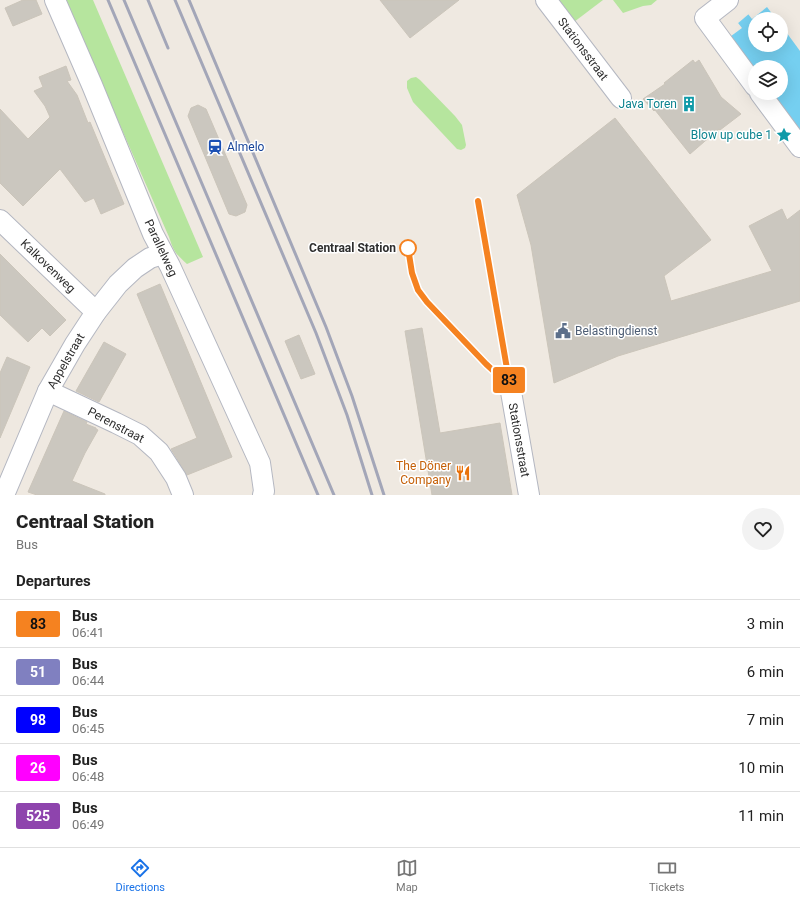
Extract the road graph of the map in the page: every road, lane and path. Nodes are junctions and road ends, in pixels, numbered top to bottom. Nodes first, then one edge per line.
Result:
1 (55, 0) edge
2 (546, 0) edge
3 (725, 2) edge
4 (748, 76) edge
5 (620, 98) dead end
6 (765, 100) edge
7 (800, 147) edge
8 (0, 220) edge
9 (163, 254) junction
10 (96, 312) junction
11 (510, 386) dead end
12 (48, 391) junction
13 (180, 486) edge
14 (4, 495) edge
15 (263, 495) edge
16 (529, 495) edge

1 - 9 street, Parallelweg
2 - 5 street, Stationsstraat
3 - 4 street
6 - 7 street
8 - 10 street, Kalkovenweg
9 - 10 street, Appelstraat
9 - 15 street, Parallelweg
10 - 12 street, Appelstraat
11 - 16 street, Stationsstraat
12 - 13 street, Perenstraat
12 - 14 street, Appelstraat

